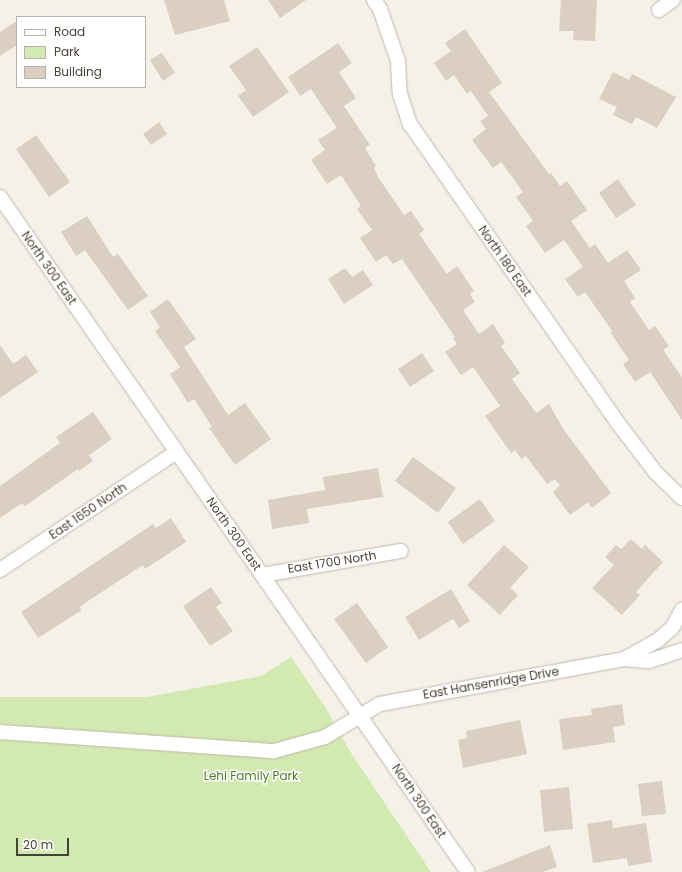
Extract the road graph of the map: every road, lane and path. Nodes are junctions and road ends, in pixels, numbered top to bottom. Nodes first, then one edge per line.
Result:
1 (374, 0) edge
2 (674, 0) edge
3 (659, 10) dead end
4 (0, 197) edge
5 (176, 452) junction
6 (682, 498) edge
7 (401, 551) dead end
8 (0, 570) edge
9 (263, 575) junction
10 (682, 610) edge
11 (682, 650) edge
12 (624, 659) junction
13 (361, 716) junction
14 (0, 732) edge
15 (468, 872) edge

1 - 6 street, North 180 East
2 - 3 street
4 - 5 street, North 300 East
5 - 8 street, East 1650 North
5 - 9 street, North 300 East
7 - 9 street, East 1700 North
9 - 13 street, North 300 East
10 - 12 street, East Hansenridge Drive
11 - 12 street, East Hansenridge Drive
12 - 13 street, East Hansenridge Drive
13 - 14 street, East Hansenridge Drive
13 - 15 street, North 300 East

